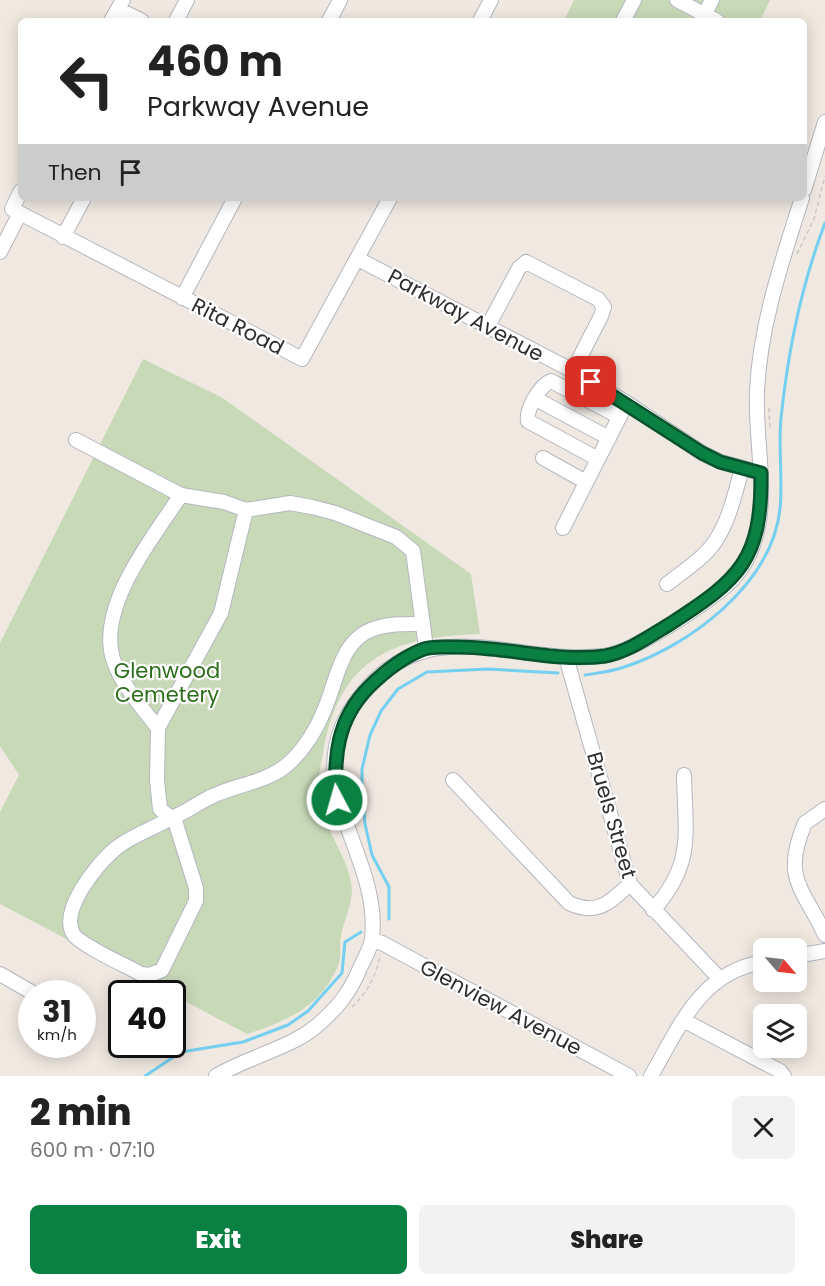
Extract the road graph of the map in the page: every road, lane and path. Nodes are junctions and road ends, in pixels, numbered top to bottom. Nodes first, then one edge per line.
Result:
1 (188, 0) edge
2 (340, 0) edge
3 (491, 0) edge
4 (633, 0) edge
5 (677, 0) edge
6 (712, 0) edge
7 (117, 10) edge
8 (135, 18) edge
9 (179, 18) edge
10 (331, 18) edge
11 (482, 18) edge
12 (624, 18) edge
13 (706, 18) edge
14 (708, 18) edge
15 (825, 122) edge
16 (807, 180) edge
17 (18, 201) edge
18 (82, 201) edge
19 (233, 201) edge
20 (388, 201) edge
21 (801, 201) edge
22 (16, 211) junction
23 (63, 237) junction
24 (0, 252) edge
25 (358, 259) junction
26 (182, 298) junction
27 (488, 326) junction
28 (573, 371) junction
29 (536, 399) junction
30 (627, 403) junction
31 (620, 417) junction
32 (609, 438) junction
33 (76, 440) dead end
34 (543, 458) dead end
35 (598, 459) junction
36 (742, 469) junction
37 (761, 473) junction
38 (586, 482) junction
39 (182, 495) junction
40 (246, 510) junction
41 (563, 528) dead end
42 (667, 584) dead end
43 (423, 624) junction
44 (426, 648) junction
45 (566, 657) junction
46 (158, 728) junction
47 (684, 775) dead end
48 (453, 780) dead end
49 (825, 808) edge
50 (171, 818) junction
51 (630, 884) junction
52 (652, 910) junction
53 (825, 936) edge
54 (372, 940) junction
55 (825, 951) edge
56 (807, 954) edge
57 (753, 966) edge
58 (0, 974) edge
59 (719, 978) junction
60 (18, 984) edge
61 (683, 1020) junction
62 (216, 1076) edge
63 (629, 1076) edge
64 (651, 1076) edge
65 (784, 1076) edge

1 - 9 street
2 - 10 street
3 - 11 street
4 - 12 street
5 - 13 street
6 - 14 street
7 - 8 street
15 - 16 street
17 - 22 street
18 - 23 street
19 - 26 street
20 - 25 street, Rita Road
21 - 37 street
22 - 23 street, Rita Road
22 - 24 street
23 - 26 street, Rita Road
25 - 26 street, Rita Road
25 - 27 street, Parkway Avenue
27 - 28 street, Parkway Avenue
27 - 28 street
28 - 30 street, Parkway Avenue
29 - 31 street
29 - 32 street
29 - 35 street
30 - 31 street
30 - 36 street, Parkway Avenue
31 - 32 street
32 - 35 street
33 - 39 street
34 - 38 street
35 - 38 street
36 - 37 street, Parkway Avenue
36 - 42 street
37 - 45 street
38 - 41 street
39 - 40 street
39 - 46 street
40 - 43 street
40 - 46 street
43 - 44 street
43 - 50 street
44 - 45 street
44 - 54 street
45 - 51 street, Bruels Street
46 - 50 street
47 - 52 street
48 - 51 street
49 - 53 street
50 - 50 street
51 - 52 street, Bruels Street
52 - 59 street, Bruels Street
54 - 62 street
54 - 63 street, Glenview Avenue
55 - 56 street
57 - 59 street
58 - 60 street
59 - 61 street
61 - 64 street
61 - 65 street

